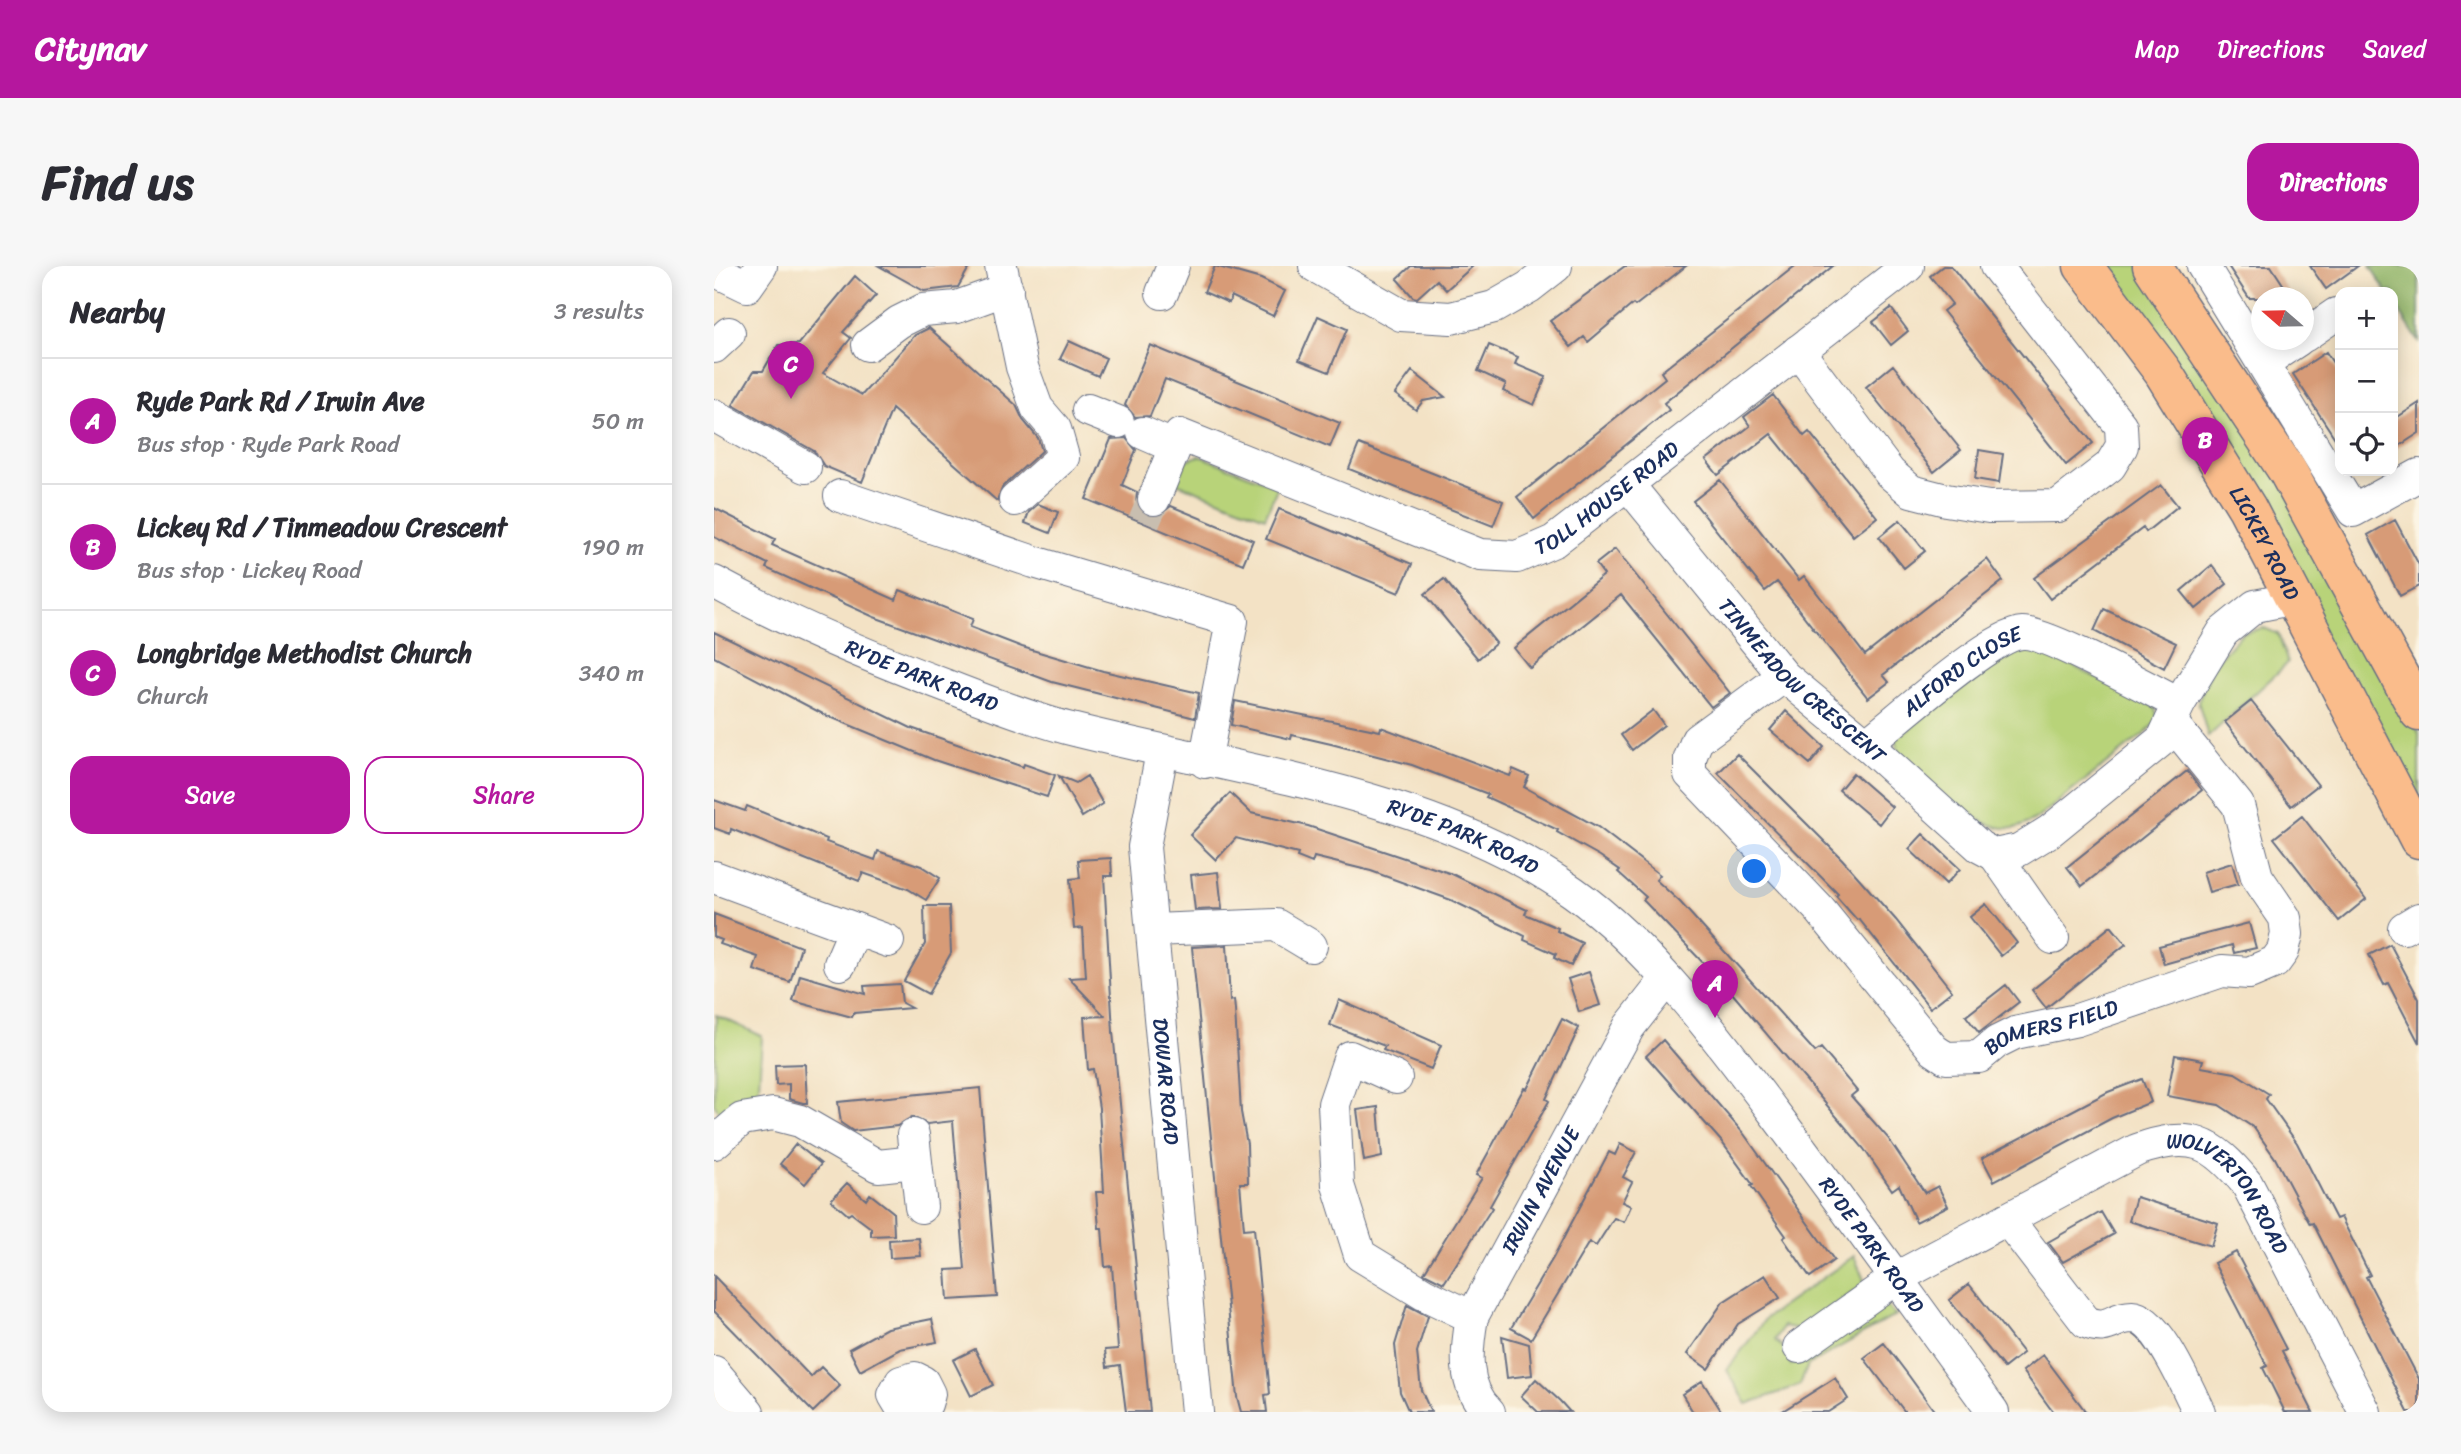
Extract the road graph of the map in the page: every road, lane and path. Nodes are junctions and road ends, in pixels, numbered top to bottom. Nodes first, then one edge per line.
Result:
1 (761, 266) edge
2 (1315, 266) edge
3 (1556, 266) edge
4 (1908, 266) edge
5 (1996, 266) edge
6 (2083, 266) edge
7 (2152, 266) edge
8 (2203, 266) edge
9 (714, 270) edge
10 (1004, 277) edge
11 (2335, 315) edge
12 (2314, 329) edge
13 (868, 345) dead end
14 (2283, 350) edge
15 (1798, 351) junction
16 (2263, 363) junction
17 (1087, 410) dead end
18 (714, 415) edge
19 (1170, 458) junction
20 (804, 467) dead end
21 (2419, 475) edge
22 (1629, 486) junction
23 (840, 496) dead end
24 (1154, 499) tunnel mouth
25 (1015, 500) dead end
26 (714, 582) edge
27 (2296, 598) junction
28 (1784, 676) junction
29 (2419, 711) edge
30 (2175, 713) junction
31 (1866, 744) junction
32 (1162, 752) junction
33 (1205, 762) junction
34 (2419, 839) edge
35 (1995, 855) junction
36 (714, 877) edge
37 (855, 929) junction
38 (1153, 930) junction
39 (2053, 938) dead end
40 (888, 941) dead end
41 (1311, 946) dead end
42 (840, 964) dead end
43 (1666, 980) junction
44 (1396, 1078) dead end
45 (714, 1143) edge
46 (921, 1207) dead end
47 (2007, 1219) junction
48 (1896, 1278) junction
49 (1472, 1317) junction
50 (1793, 1350) dead end
51 (714, 1372) edge
52 (748, 1412) edge
53 (1197, 1412) edge
54 (1489, 1412) edge
55 (1993, 1412) edge
56 (2199, 1412) edge
57 (2365, 1412) edge

1 - 9 street
2 - 3 street
4 - 15 street, TOLL HOUSE ROAD
5 - 15 street
6 - 27 main road, LICKEY ROAD
7 - 29 main road
8 - 16 street
10 - 13 street
10 - 25 street
11 - 12 street
14 - 16 street
15 - 22 street, TOLL HOUSE ROAD
16 - 21 street
17 - 19 street
18 - 20 street
19 - 22 street, TOLL HOUSE ROAD
19 - 24 street
22 - 28 street, TINMEADOW CRESCENT
23 - 33 street
26 - 32 street, RYDE PARK ROAD
27 - 30 street
27 - 34 main road, LICKEY ROAD
28 - 30 street, BOMERS FIELD
28 - 31 street, TINMEADOW CRESCENT
30 - 31 street, ALFORD CLOSE
30 - 35 street
31 - 35 street, TINMEADOW CRESCENT
32 - 33 street, RYDE PARK ROAD
32 - 38 street, DOWAR ROAD
33 - 43 street, RYDE PARK ROAD
35 - 39 street, TINMEADOW CRESCENT
36 - 37 street
37 - 40 street
37 - 42 street
38 - 41 street
38 - 53 street, DOWAR ROAD
43 - 48 street, RYDE PARK ROAD
43 - 49 street, IRWIN AVENUE
44 - 49 street
45 - 46 street
47 - 48 street, WOLVERTON ROAD
47 - 56 street
47 - 57 street, WOLVERTON ROAD
48 - 50 street, WOLVERTON ROAD
48 - 55 street, RYDE PARK ROAD
49 - 54 street, IRWIN AVENUE
51 - 52 street

